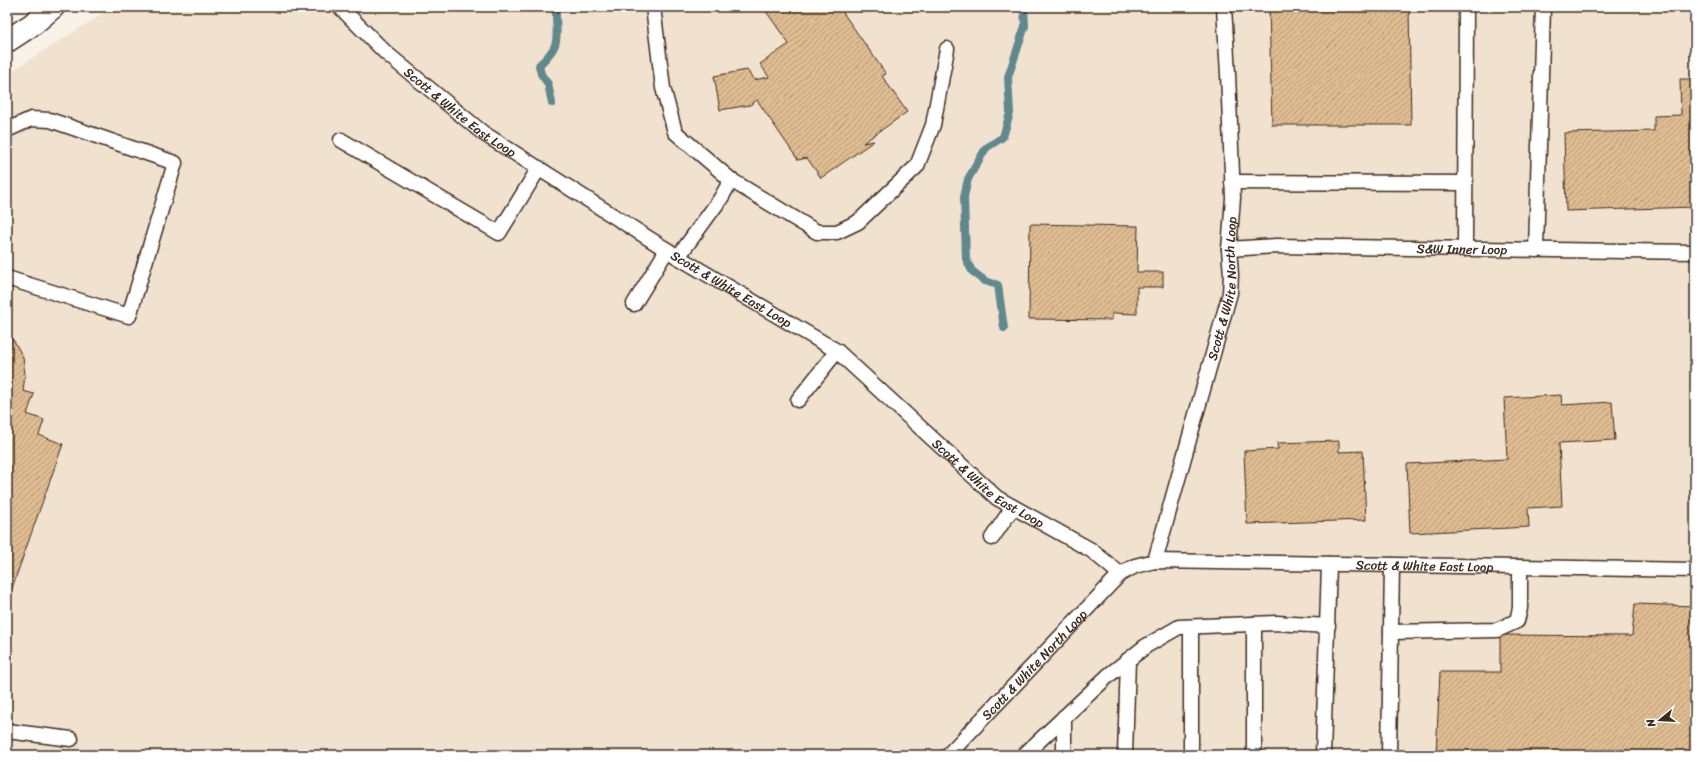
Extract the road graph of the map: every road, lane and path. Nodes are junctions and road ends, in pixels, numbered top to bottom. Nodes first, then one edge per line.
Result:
1 (53, 7) edge
2 (340, 7) edge
3 (653, 7) edge
4 (1224, 7) edge
5 (1466, 7) edge
6 (1543, 7) edge
7 (7, 41) edge
8 (947, 49) dead end
9 (7, 130) edge
10 (341, 140) dead end
11 (539, 168) junction
12 (731, 180) junction
13 (1232, 182) junction
14 (1464, 183) junction
15 (1229, 249) junction
16 (1465, 249) junction
17 (1536, 250) junction
18 (1695, 252) edge
19 (673, 253) junction
20 (7, 278) edge
21 (634, 304) dead end
22 (837, 351) junction
23 (798, 400) dead end
24 (1013, 506) junction
25 (992, 538) dead end
26 (1155, 561) junction
27 (1329, 564) junction
28 (1392, 565) junction
29 (1520, 567) junction
30 (1695, 570) edge
31 (1120, 574) junction
32 (1254, 624) junction
33 (1328, 626) junction
34 (1191, 627) junction
35 (1391, 632) junction
36 (1128, 660) junction
37 (1064, 717) junction
38 (7, 731) edge
39 (71, 739) dead end
40 (948, 755) edge
41 (1024, 755) edge
42 (1064, 755) edge
43 (1125, 755) edge
44 (1191, 755) edge
45 (1254, 755) edge
46 (1323, 755) edge
47 (1389, 755) edge

1 - 7 street
2 - 11 lane, Scott & White East Loop
3 - 12 lane
4 - 13 lane, Scott & White North Loop
5 - 14 lane
6 - 17 lane
8 - 12 lane
9 - 20 lane
10 - 11 lane
11 - 19 lane, Scott & White East Loop
12 - 19 lane
13 - 14 lane
13 - 15 lane, Scott & White North Loop
14 - 16 lane
15 - 16 lane, S&W Inner Loop
15 - 26 lane, Scott & White North Loop
16 - 17 lane, S&W Inner Loop
17 - 18 lane, S&W Inner Loop
19 - 21 lane
19 - 22 lane, Scott & White East Loop
22 - 23 lane
22 - 24 lane, Scott & White East Loop
24 - 25 lane
24 - 31 lane, Scott & White East Loop
26 - 27 lane, Scott & White East Loop
26 - 31 lane, Scott & White East Loop
27 - 28 lane, Scott & White East Loop
27 - 33 lane
28 - 29 lane, Scott & White East Loop
28 - 35 lane
29 - 30 lane, Scott & White East Loop
29 - 35 lane
31 - 40 lane, Scott & White North Loop
32 - 33 lane
32 - 34 lane
32 - 45 lane
33 - 46 lane
34 - 36 lane
34 - 44 lane
35 - 47 lane
36 - 37 lane
36 - 43 lane
37 - 41 lane
37 - 42 lane
38 - 39 lane

